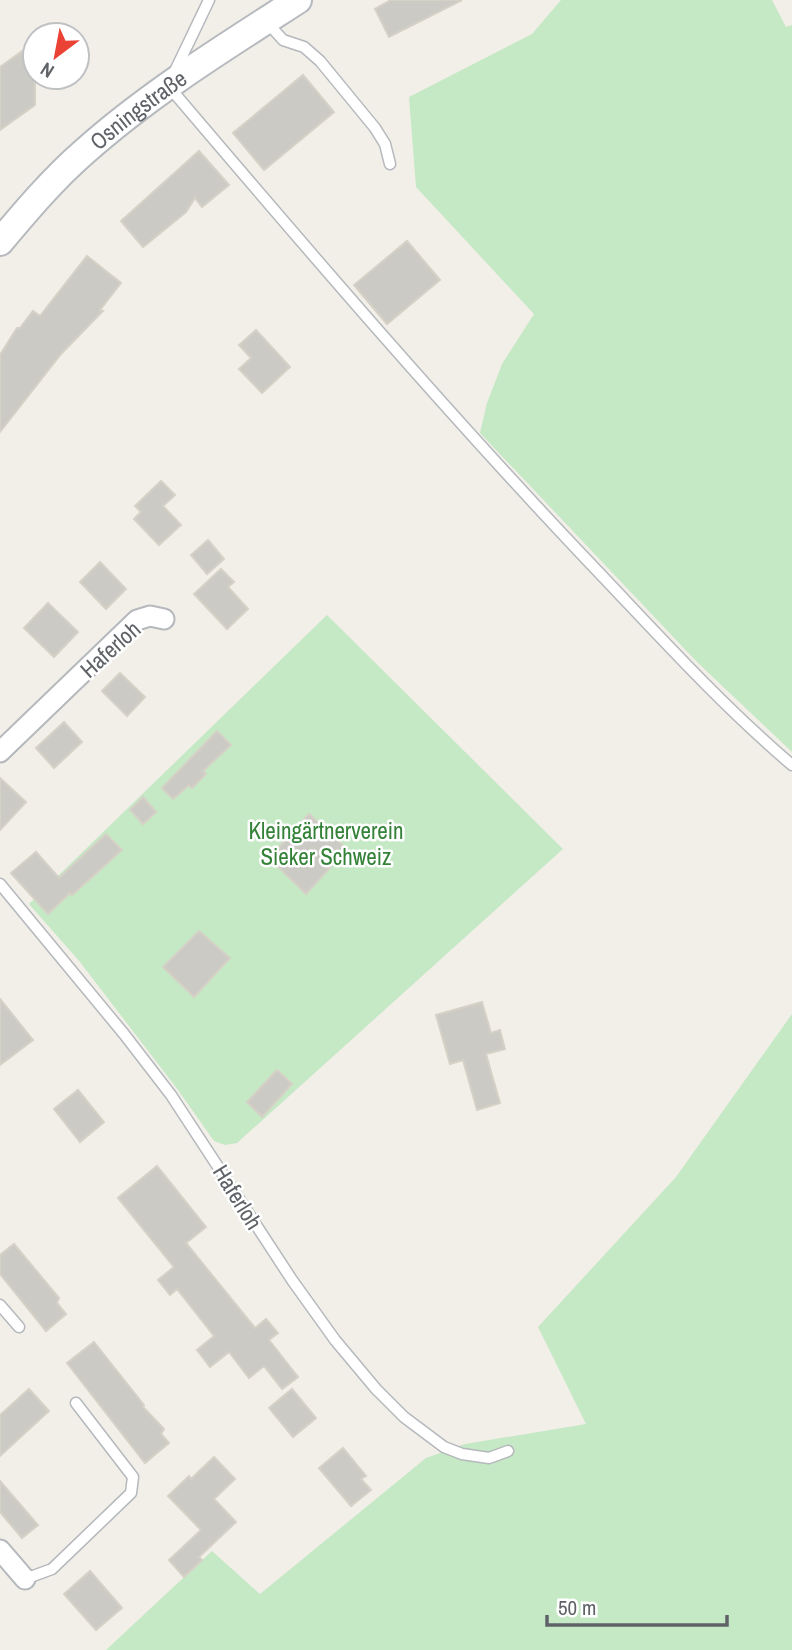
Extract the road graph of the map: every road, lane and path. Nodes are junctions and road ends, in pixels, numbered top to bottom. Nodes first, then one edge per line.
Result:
1 (209, 0) edge
2 (298, 0) edge
3 (266, 21) junction
4 (169, 86) junction
5 (390, 164) dead end
6 (0, 242) edge
7 (164, 620) dead end
8 (0, 752) edge
9 (792, 765) edge
10 (0, 884) edge
11 (0, 1305) edge
12 (19, 1327) dead end
13 (76, 1403) dead end
14 (508, 1451) dead end
15 (0, 1550) edge
16 (25, 1579) joint

1 - 4 lane
2 - 3 main road, Osningstraße
3 - 4 main road, Osningstraße
3 - 5 lane
4 - 6 main road, Osningstraße
4 - 9 lane
7 - 8 street, Haferloh
10 - 14 lane, Haferloh
11 - 12 lane
13 - 16 lane
15 - 16 street

